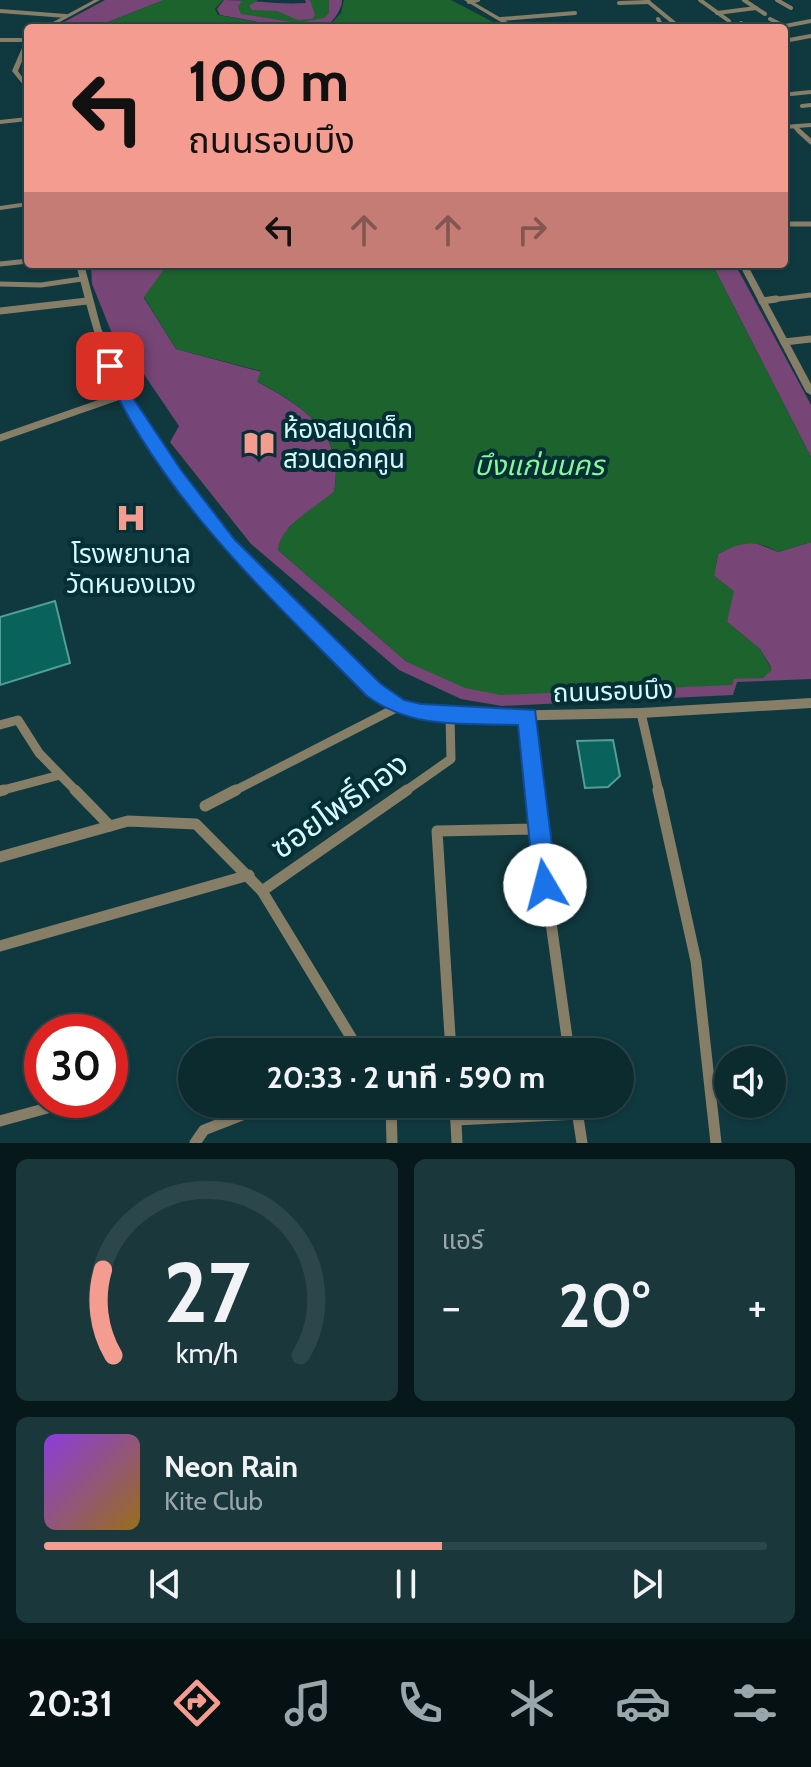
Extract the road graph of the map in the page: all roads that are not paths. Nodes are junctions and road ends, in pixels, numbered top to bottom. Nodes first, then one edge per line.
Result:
1 (478, 0) edge
2 (700, 0) edge
3 (744, 0) edge
4 (777, 0) edge
5 (94, 1) edge
6 (467, 1) edge
7 (648, 1) edge
8 (619, 3) dead end
9 (756, 8) junction
10 (791, 8) dead end
11 (0, 11) edge
12 (575, 13) dead end
13 (717, 13) junction
14 (66, 16) junction
15 (501, 19) junction
16 (658, 19) dead end
17 (729, 21) dead end
18 (811, 21) edge
19 (52, 24) edge
20 (509, 24) edge
21 (661, 24) edge
22 (675, 24) edge
23 (776, 24) edge
24 (788, 26) edge
25 (788, 32) edge
26 (811, 36) edge
27 (799, 38) junction
28 (0, 40) edge
29 (24, 40) edge
30 (788, 40) edge
31 (24, 50) edge
32 (15, 71) junction
33 (0, 73) edge
34 (24, 83) edge
35 (811, 92) edge
36 (791, 94) dead end
37 (811, 105) edge
38 (802, 106) dead end
39 (24, 119) edge
40 (0, 122) edge
41 (811, 125) edge
42 (788, 127) edge
43 (795, 127) junction
44 (811, 142) edge
45 (24, 205) edge
46 (0, 208) edge
47 (788, 224) edge
48 (811, 224) edge
49 (24, 261) edge
50 (0, 264) edge
51 (81, 268) edge
52 (745, 268) edge
53 (82, 279) junction
54 (0, 284) edge
55 (811, 295) edge
56 (87, 301) junction
57 (762, 301) junction
58 (0, 311) edge
59 (811, 339) edge
60 (784, 342) junction
61 (806, 374) edge
62 (811, 392) edge
63 (123, 395) junction
64 (0, 437) edge
65 (811, 703) edge
66 (398, 707) junction
67 (641, 713) junction
68 (450, 717) junction
69 (528, 717) junction
70 (0, 725) edge
71 (60, 775) junction
72 (0, 791) edge
73 (205, 806) dead end
74 (110, 826) junction
75 (538, 829) junction
76 (0, 857) edge
77 (249, 875) junction
78 (262, 891) junction
79 (0, 946) edge
80 (351, 1038) edge
81 (450, 1038) edge
82 (567, 1038) edge
83 (24, 1114) edge
84 (234, 1118) edge
85 (391, 1118) edge
86 (478, 1118) edge
87 (578, 1118) edge
88 (456, 1120) joint
89 (0, 1121) edge
90 (195, 1143) edge
91 (392, 1143) edge
92 (457, 1143) edge
93 (582, 1143) edge
94 (716, 1143) edge

1 - 6 street
2 - 13 street
3 - 9 street
4 - 10 street
5 - 14 street
6 - 15 street
7 - 8 street
7 - 22 street
9 - 13 street
9 - 23 street
11 - 14 street
12 - 15 street
13 - 17 street
14 - 19 street
15 - 20 street
16 - 21 street
18 - 24 street
25 - 27 street
26 - 27 street
27 - 30 street
28 - 29 street
31 - 32 street
32 - 33 street
32 - 34 street
35 - 36 street
37 - 38 street
39 - 40 street
41 - 43 street
42 - 43 street
43 - 44 street
45 - 46 street
47 - 48 street
49 - 50 street
51 - 53 street, ถนนรอบบึง
52 - 57 street
53 - 54 street
53 - 56 street, ถนนรอบบึง
55 - 57 street
56 - 58 street
56 - 63 street, ถนนรอบบึง
57 - 60 street
59 - 60 street
60 - 61 street
61 - 62 street
63 - 64 street
63 - 66 street, ถนนรอบบึง
65 - 67 street, ถนนรอบบึง
66 - 68 street, ถนนรอบบึง
66 - 73 street
67 - 69 street, ถนนรอบบึง
67 - 94 street
68 - 69 street, ถนนรอบบึง
68 - 78 street, ซอยโพธิ์ทอง
69 - 75 street
70 - 71 street
71 - 72 street
71 - 74 street
74 - 76 street, ซอยโพธิ์ทอง
74 - 77 street, ซอยโพธิ์ทอง
75 - 81 street
75 - 82 street
77 - 78 street, ซอยโพธิ์ทอง
77 - 79 street
78 - 80 street, ซอยโพธิ์ทอง
83 - 89 street
84 - 90 street
85 - 91 street
86 - 88 street
87 - 93 street
88 - 92 street

